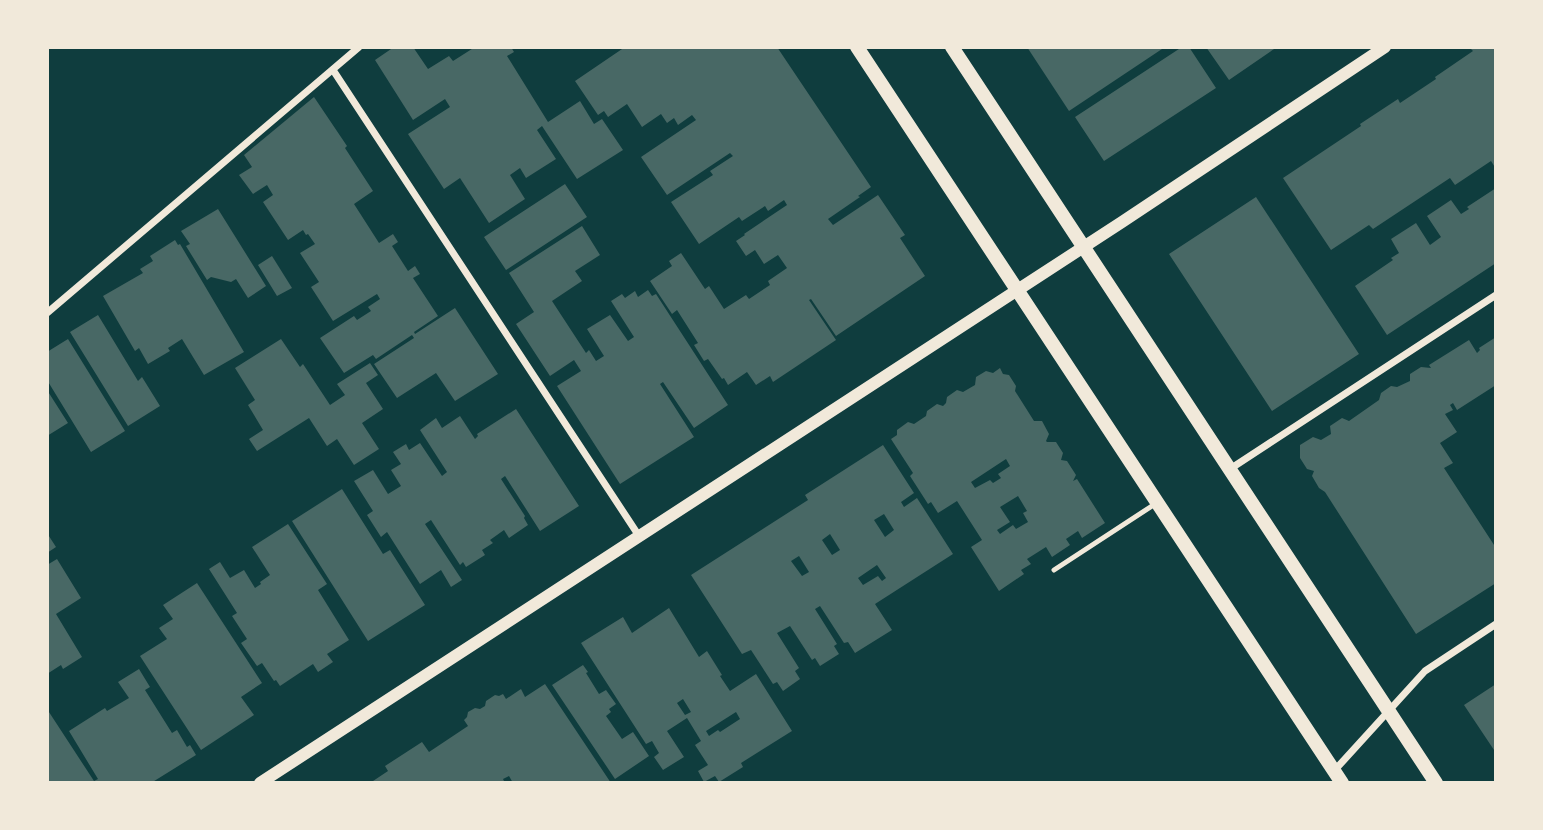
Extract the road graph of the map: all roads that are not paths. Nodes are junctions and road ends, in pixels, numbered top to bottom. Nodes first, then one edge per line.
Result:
1 (359, 47) edge
2 (857, 47) edge
3 (952, 47) edge
4 (1385, 47) edge
5 (332, 70) junction
6 (1084, 247) junction
7 (1017, 290) junction
8 (1496, 295) edge
9 (47, 313) edge
10 (1230, 470) junction
11 (1157, 502) junction
12 (639, 536) junction
13 (1054, 570) dead end
14 (1496, 624) edge
15 (1389, 710) junction
16 (1338, 777) edge
17 (260, 783) edge
18 (1436, 783) edge

1 - 5 street
2 - 7 main road
3 - 6 main road
4 - 6 street
5 - 9 street
5 - 12 street
6 - 7 street
6 - 10 main road
7 - 11 main road
7 - 12 street
8 - 10 street
10 - 15 main road
11 - 13 lane
11 - 16 main road
12 - 17 street
14 - 15 street
15 - 16 street
15 - 18 main road

